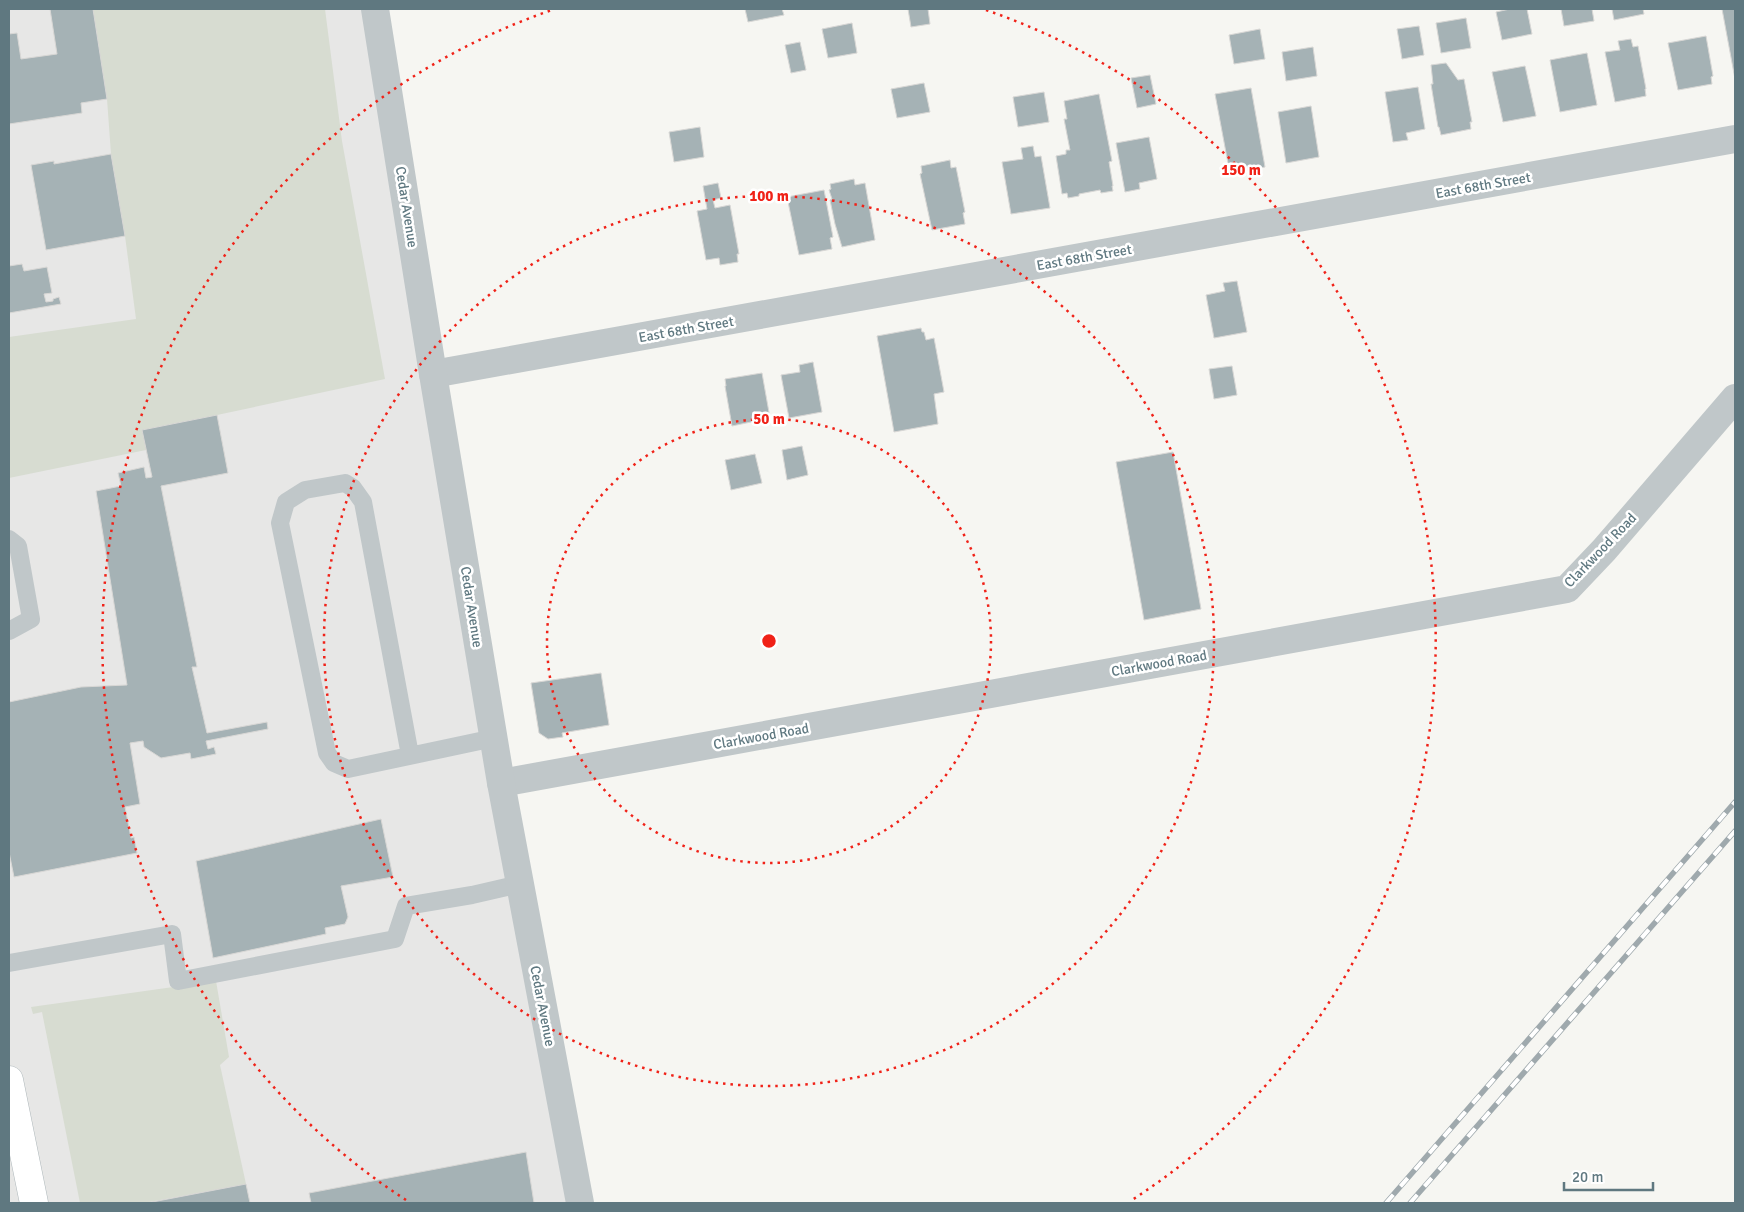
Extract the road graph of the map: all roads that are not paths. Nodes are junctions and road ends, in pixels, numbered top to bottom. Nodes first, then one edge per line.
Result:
1 (375, 9) edge
2 (1735, 139) edge
3 (433, 374) junction
4 (1735, 398) edge
5 (9, 539) edge
6 (9, 631) edge
7 (494, 738) junction
8 (410, 755) junction
9 (501, 783) junction
10 (520, 884) junction
11 (9, 963) edge
12 (9, 1080) edge
13 (34, 1203) edge
14 (580, 1203) edge

1 - 3 street, Cedar Avenue
2 - 3 street, East 68th Street
3 - 7 street, Cedar Avenue
4 - 9 street, Clarkwood Road
5 - 6 lane
7 - 8 lane
7 - 9 street, Cedar Avenue
8 - 8 lane
9 - 10 street, Cedar Avenue
10 - 11 lane
10 - 14 street, Cedar Avenue
12 - 13 main road

